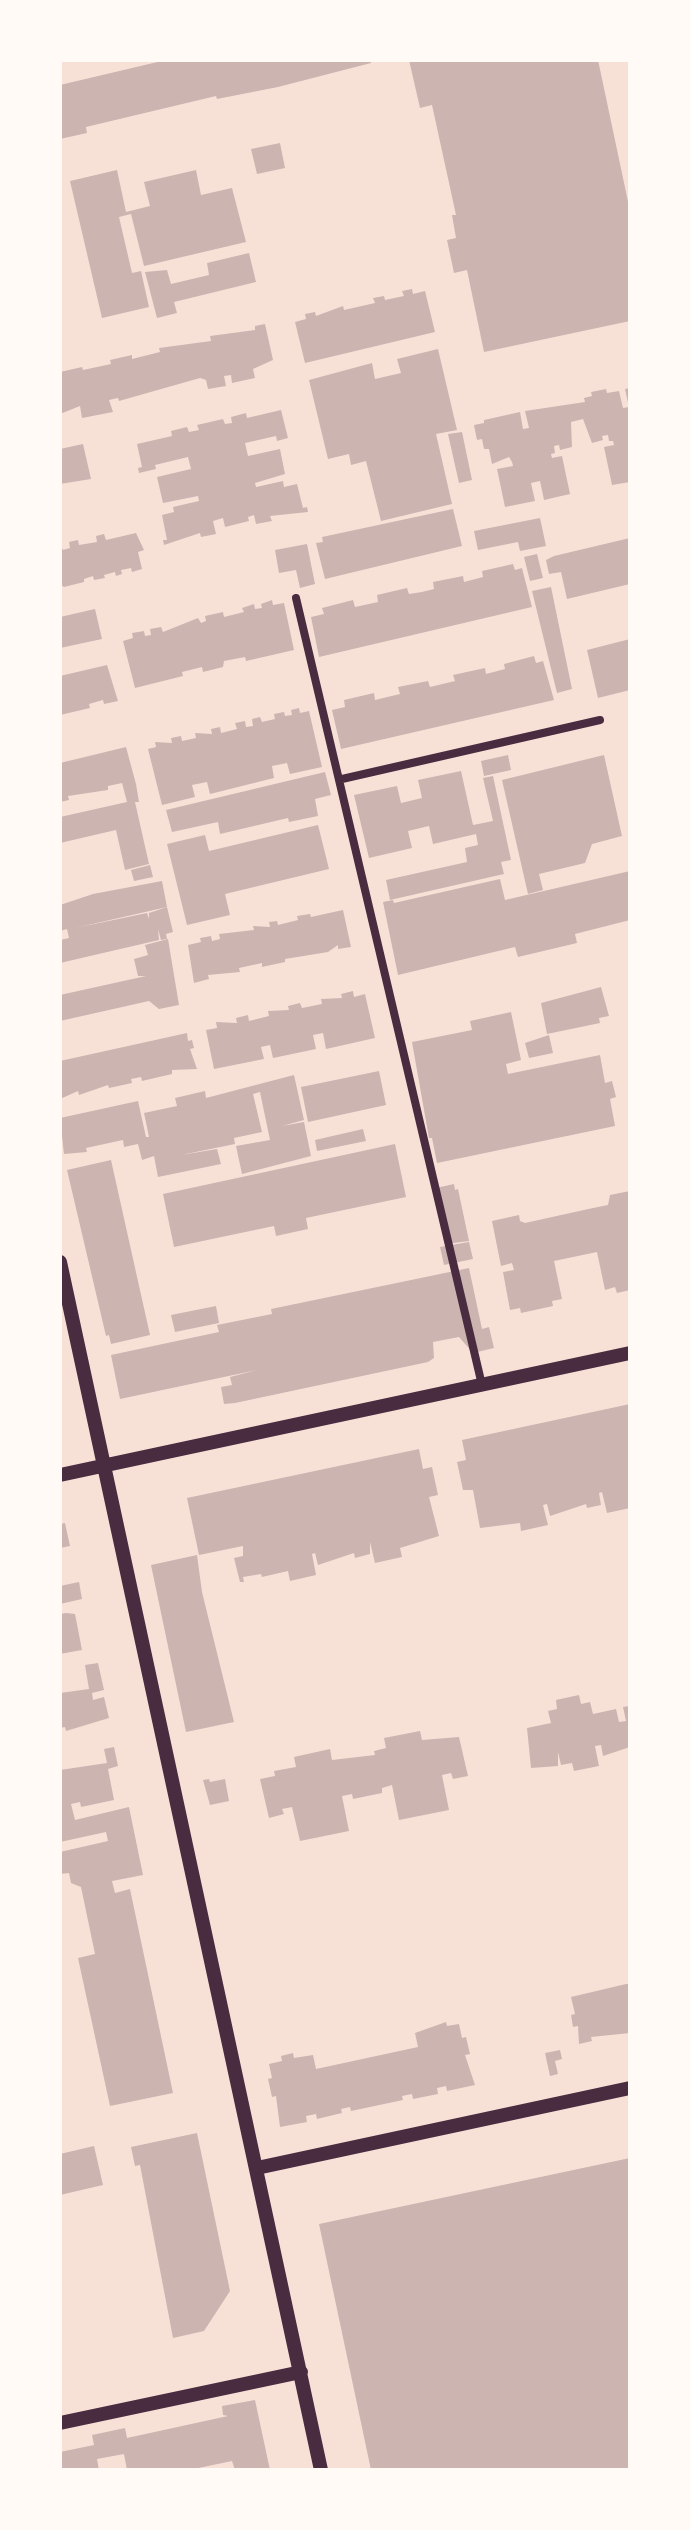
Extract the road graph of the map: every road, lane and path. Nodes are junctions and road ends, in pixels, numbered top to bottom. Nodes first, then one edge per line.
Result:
1 (296, 598) dead end
2 (600, 720) dead end
3 (342, 779) junction
4 (60, 1262) edge
5 (630, 1353) edge
6 (482, 1385) junction
7 (106, 1465) junction
8 (60, 1475) edge
9 (630, 2088) edge
10 (257, 2168) junction
11 (301, 2372) junction
12 (60, 2423) edge
13 (321, 2470) edge

1 - 3 street
2 - 3 street
3 - 6 street
4 - 7 street
5 - 6 street
6 - 7 street
7 - 8 street
7 - 10 street
9 - 10 street
10 - 11 street
11 - 12 street
11 - 13 street

